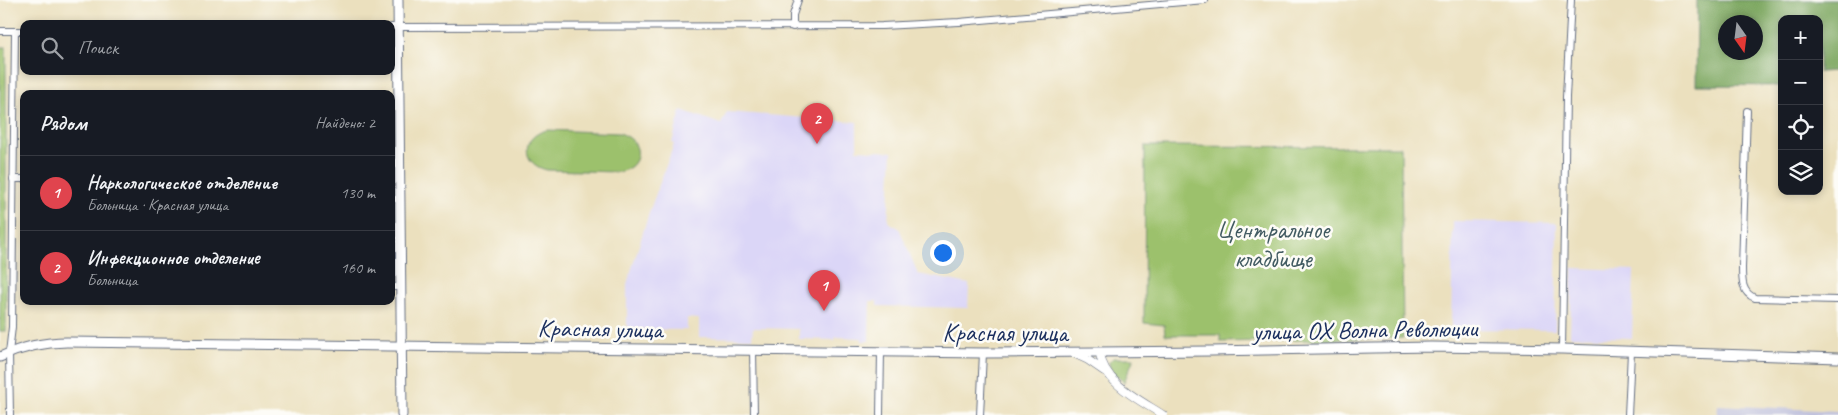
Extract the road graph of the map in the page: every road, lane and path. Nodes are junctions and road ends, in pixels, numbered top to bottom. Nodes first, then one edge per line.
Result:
1 (398, 0) edge
2 (798, 0) edge
3 (1206, 0) edge
4 (1571, 0) edge
5 (395, 27) edge
6 (793, 27) junction
7 (0, 31) edge
8 (15, 31) junction
9 (20, 31) edge
10 (1747, 111) dead end
11 (13, 179) junction
12 (20, 179) edge
13 (396, 199) edge
14 (395, 287) edge
15 (401, 287) junction
16 (1838, 300) edge
17 (402, 345) junction
18 (1562, 349) junction
19 (753, 350) junction
20 (882, 352) junction
21 (1071, 352) junction
22 (1100, 352) junction
23 (1631, 352) junction
24 (10, 353) junction
25 (983, 353) junction
26 (0, 357) edge
27 (1838, 358) edge
28 (1112, 379) junction
29 (10, 415) edge
30 (402, 415) edge
31 (754, 415) edge
32 (880, 415) edge
33 (980, 415) edge
34 (1163, 415) edge
35 (1628, 415) edge

1 - 5 main road
2 - 6 street
3 - 6 street
4 - 18 street
5 - 6 street
5 - 13 main road
7 - 8 street
8 - 9 street
8 - 11 street
10 - 16 street
11 - 12 street
11 - 24 street
13 - 15 main road
14 - 15 street
15 - 17 main road
17 - 19 main road, Красная улица
17 - 24 main road, Красная улица
17 - 30 main road
18 - 22 main road, улица ОХ Волна Революции
18 - 23 main road, улица ОХ Волна Революции
19 - 20 main road, Красная улица
19 - 31 street
20 - 25 main road, Красная улица
20 - 32 street
21 - 22 main road, Красная улица
21 - 25 main road, Красная улица
21 - 28 street
22 - 28 street, Красная улица
23 - 27 main road, улица ОХ Волна Революции
23 - 35 street
24 - 26 main road, Красная улица
24 - 29 street
25 - 33 street
28 - 34 street, Красная улица

